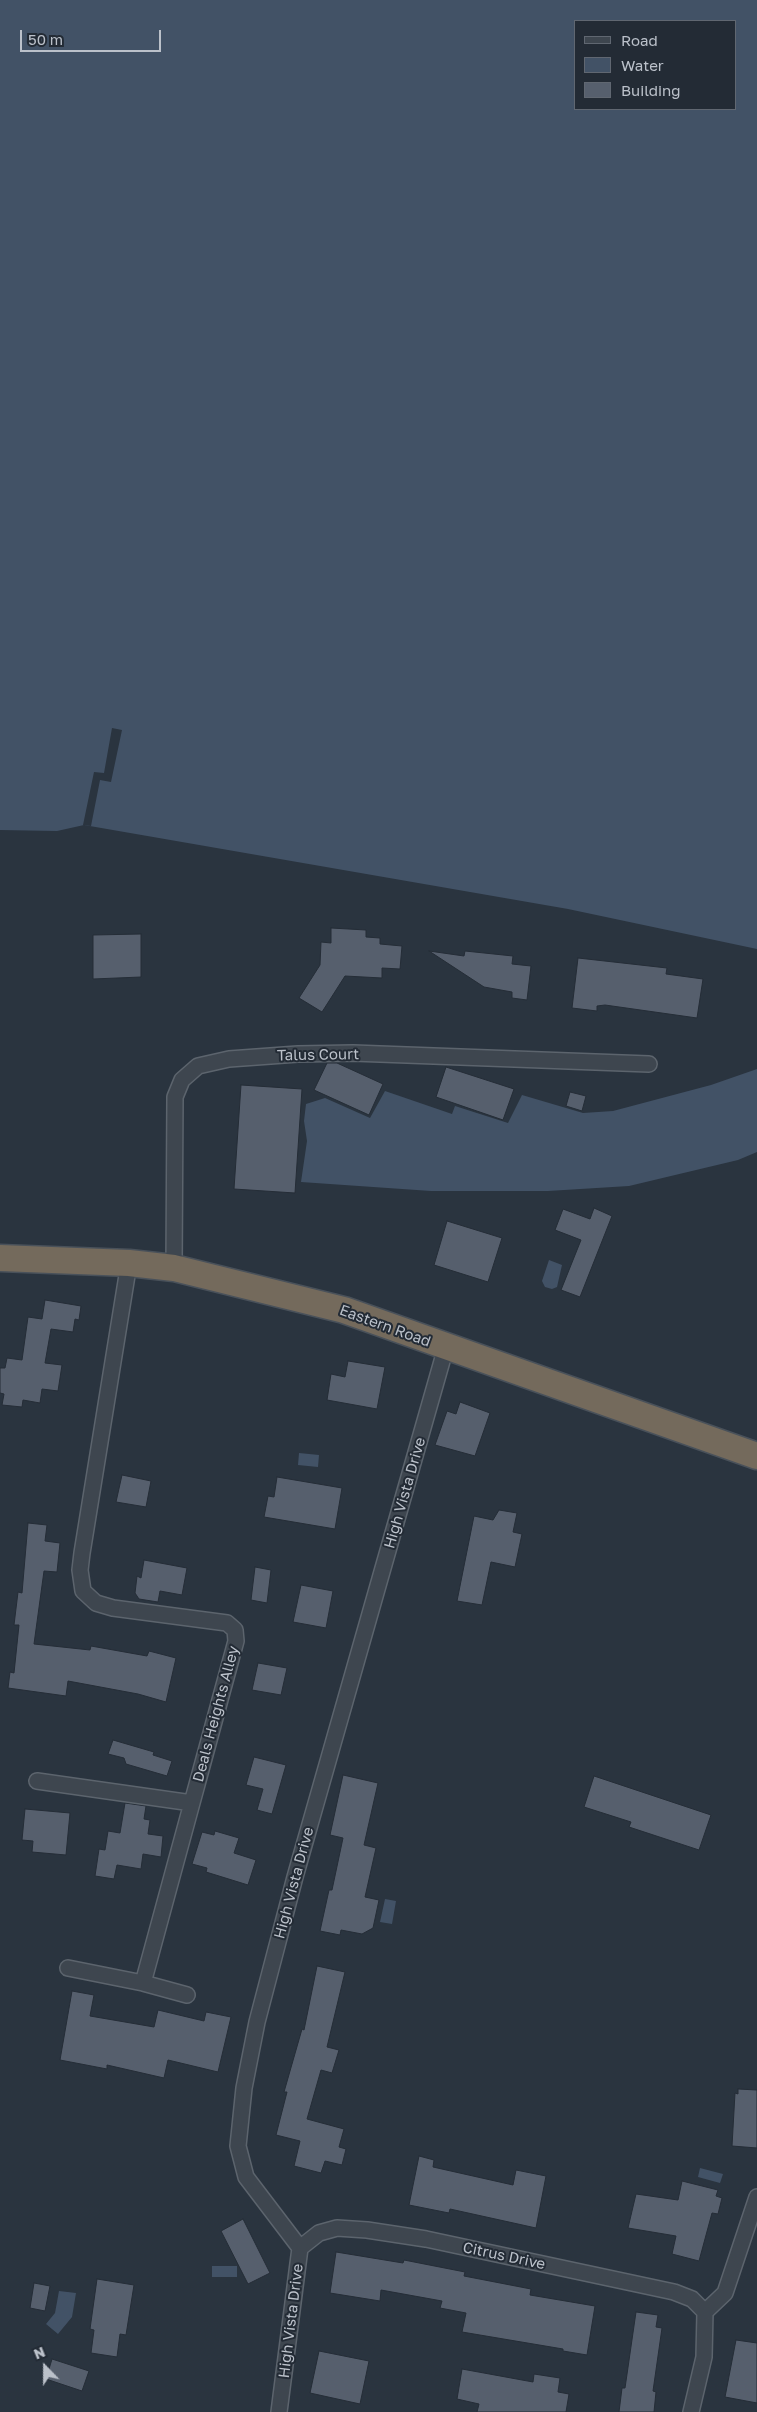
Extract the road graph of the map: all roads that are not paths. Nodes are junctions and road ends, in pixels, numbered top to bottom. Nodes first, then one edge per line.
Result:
1 (649, 1064) dead end
2 (0, 1258) edge
3 (129, 1263) junction
4 (174, 1268) junction
5 (446, 1347) junction
6 (757, 1456) edge
7 (37, 1782) dead end
8 (192, 1803) junction
9 (68, 1968) dead end
10 (143, 1982) junction
11 (187, 1995) dead end
12 (757, 2198) edge
13 (300, 2248) junction
14 (705, 2312) junction
15 (280, 2412) edge
16 (691, 2412) edge

1 - 4 street, Talus Court
2 - 3 highway, Eastern Road
3 - 4 highway, Eastern Road
3 - 8 street, Deals Heights Alley
4 - 5 highway, Eastern Road
5 - 6 highway, Eastern Road
5 - 13 street, High Vista Drive
7 - 8 street
8 - 10 street, Deals Heights Alley
9 - 10 street
10 - 11 street
12 - 14 street
13 - 14 street, Citrus Drive
13 - 15 street, High Vista Drive
14 - 16 street

